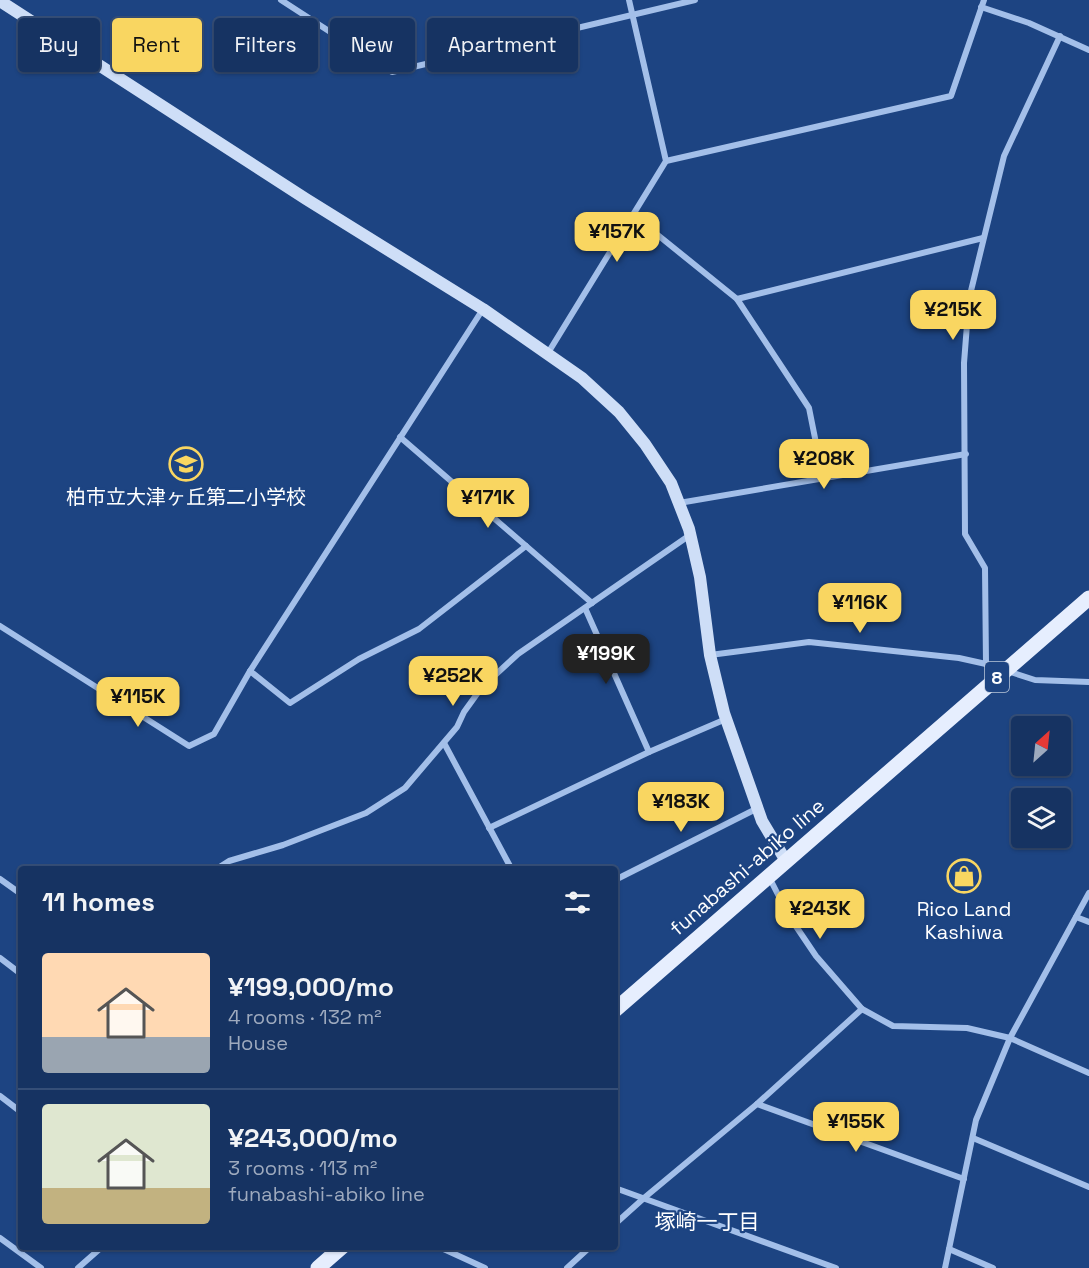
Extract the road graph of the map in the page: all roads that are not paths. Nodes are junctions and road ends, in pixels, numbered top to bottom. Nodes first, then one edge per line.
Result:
1 (281, 0) edge
2 (629, 0) edge
3 (695, 0) edge
4 (0, 1) edge
5 (983, 3) edge
6 (632, 14) junction
7 (1060, 36) junction
8 (1089, 50) edge
9 (666, 161) junction
10 (633, 215) junction
11 (984, 238) junction
12 (737, 299) junction
13 (483, 309) junction
14 (549, 353) junction
15 (400, 438) junction
16 (966, 454) junction
17 (824, 478) junction
18 (679, 504) junction
19 (690, 534) junction
20 (526, 546) junction
21 (1089, 598) edge
22 (592, 603) junction
23 (585, 608) junction
24 (0, 626) edge
25 (710, 655) junction
26 (986, 664) junction
27 (1006, 670) junction
28 (250, 671) junction
29 (1089, 682) edge
30 (726, 719) junction
31 (444, 743) junction
32 (649, 752) junction
33 (758, 808) junction
34 (489, 828) junction
35 (786, 861) junction
36 (221, 866) edge
37 (510, 866) edge
38 (769, 876) junction
39 (618, 878) edge
40 (0, 879) edge
41 (18, 892) edge
42 (1089, 893) edge
43 (1076, 917) junction
44 (1089, 922) edge
45 (0, 958) edge
46 (18, 972) edge
47 (618, 1007) edge
48 (862, 1009) junction
49 (1010, 1038) junction
50 (1089, 1073) edge
51 (0, 1096) edge
52 (757, 1104) junction
53 (18, 1110) edge
54 (972, 1138) junction
55 (964, 1179) junction
56 (1089, 1187) edge
57 (618, 1189) edge
58 (644, 1198) junction
59 (618, 1221) edge
60 (0, 1238) edge
61 (949, 1249) junction
62 (98, 1250) edge
63 (338, 1250) edge
64 (446, 1250) edge
65 (587, 1250) edge
66 (41, 1268) edge
67 (78, 1268) edge
68 (318, 1268) edge
69 (485, 1268) edge
70 (567, 1268) edge
71 (836, 1268) edge
72 (945, 1268) edge
73 (993, 1268) edge

1 - 6 street
2 - 6 street
3 - 6 street
4 - 13 street
5 - 7 street
5 - 9 street
6 - 9 street
7 - 8 street
7 - 11 street
9 - 10 street
10 - 12 street
10 - 14 street
11 - 12 street
11 - 16 street
12 - 17 street
13 - 14 street
13 - 15 street
14 - 18 street
15 - 20 street
15 - 28 street
16 - 17 street
16 - 26 street
17 - 18 street
18 - 19 street
19 - 22 street
19 - 25 street
20 - 22 street
20 - 28 street
21 - 27 main road, 8
22 - 23 street
23 - 31 street
23 - 32 street
24 - 28 street
25 - 26 street
25 - 30 street
26 - 27 street
27 - 29 street
27 - 35 main road, funabashi-abiko line / 8
30 - 32 street
30 - 33 street
31 - 34 street
31 - 36 street
32 - 34 street
33 - 35 street
33 - 39 street
34 - 37 street
35 - 38 main road, funabashi-abiko line / 8
38 - 47 main road, funabashi-abiko line / 8
38 - 48 street
40 - 41 street
42 - 43 street
43 - 44 street
43 - 49 street
45 - 46 street
48 - 49 street
48 - 52 street
49 - 50 street
49 - 54 street
51 - 53 street
52 - 55 street
52 - 58 street
54 - 55 street
54 - 56 street
55 - 61 street
57 - 58 street
58 - 59 street
58 - 71 street
60 - 66 street
61 - 72 street
61 - 73 street
62 - 67 street
63 - 68 main road
64 - 69 street
65 - 70 street

